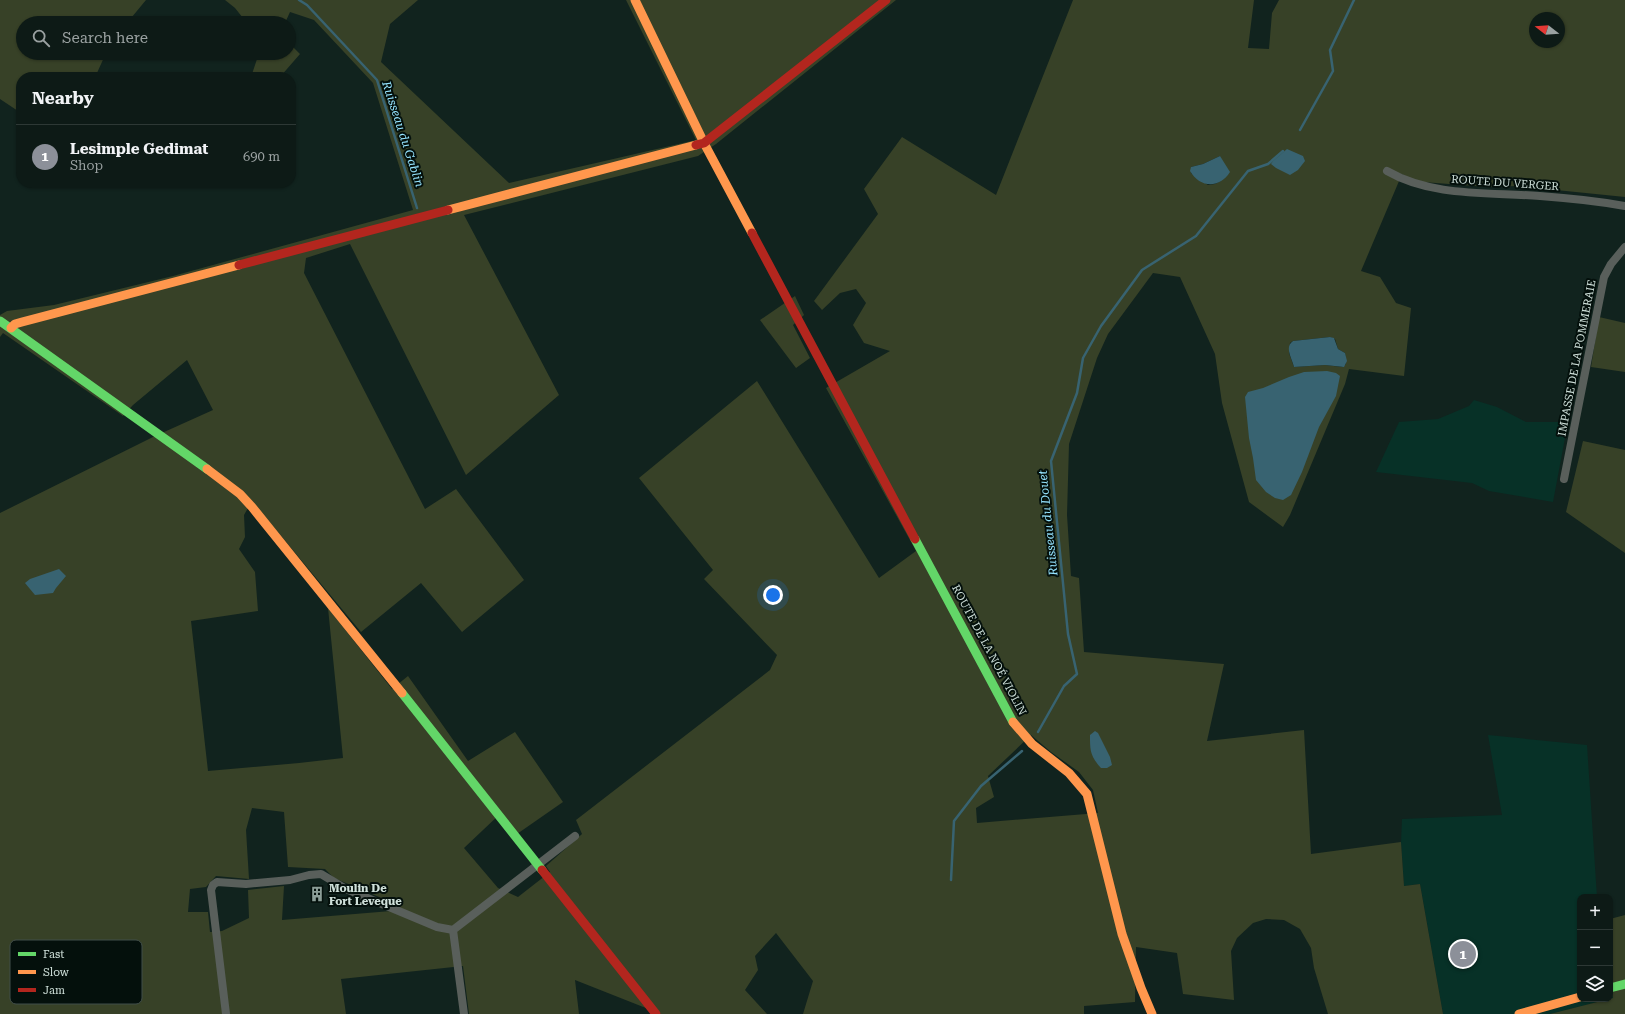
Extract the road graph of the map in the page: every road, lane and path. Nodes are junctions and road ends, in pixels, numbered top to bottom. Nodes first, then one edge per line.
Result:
1 (635, 0) edge
2 (886, 0) edge
3 (704, 143) junction
4 (1386, 171) dead end
5 (1625, 206) edge
6 (1625, 247) edge
7 (0, 321) edge
8 (11, 328) junction
9 (1564, 479) dead end
10 (575, 836) dead end
11 (538, 864) junction
12 (453, 930) junction
13 (1625, 984) edge
14 (1613, 987) edge
15 (1577, 998) edge
16 (226, 1014) edge
17 (464, 1014) edge
18 (656, 1014) edge
19 (1152, 1014) edge
20 (1519, 1014) edge

1 - 3 street, ROUTE DE LA NOÉ VIOLIN
2 - 3 street
3 - 8 street
3 - 19 street, ROUTE DE LA NOÉ VIOLIN
4 - 5 street, ROUTE DU VERGER
6 - 9 street, IMPASSE DE LA POMMERAIE
7 - 8 street
8 - 11 street
10 - 11 street
11 - 12 street
11 - 18 street
12 - 16 street
12 - 17 street
13 - 14 street
15 - 20 street

